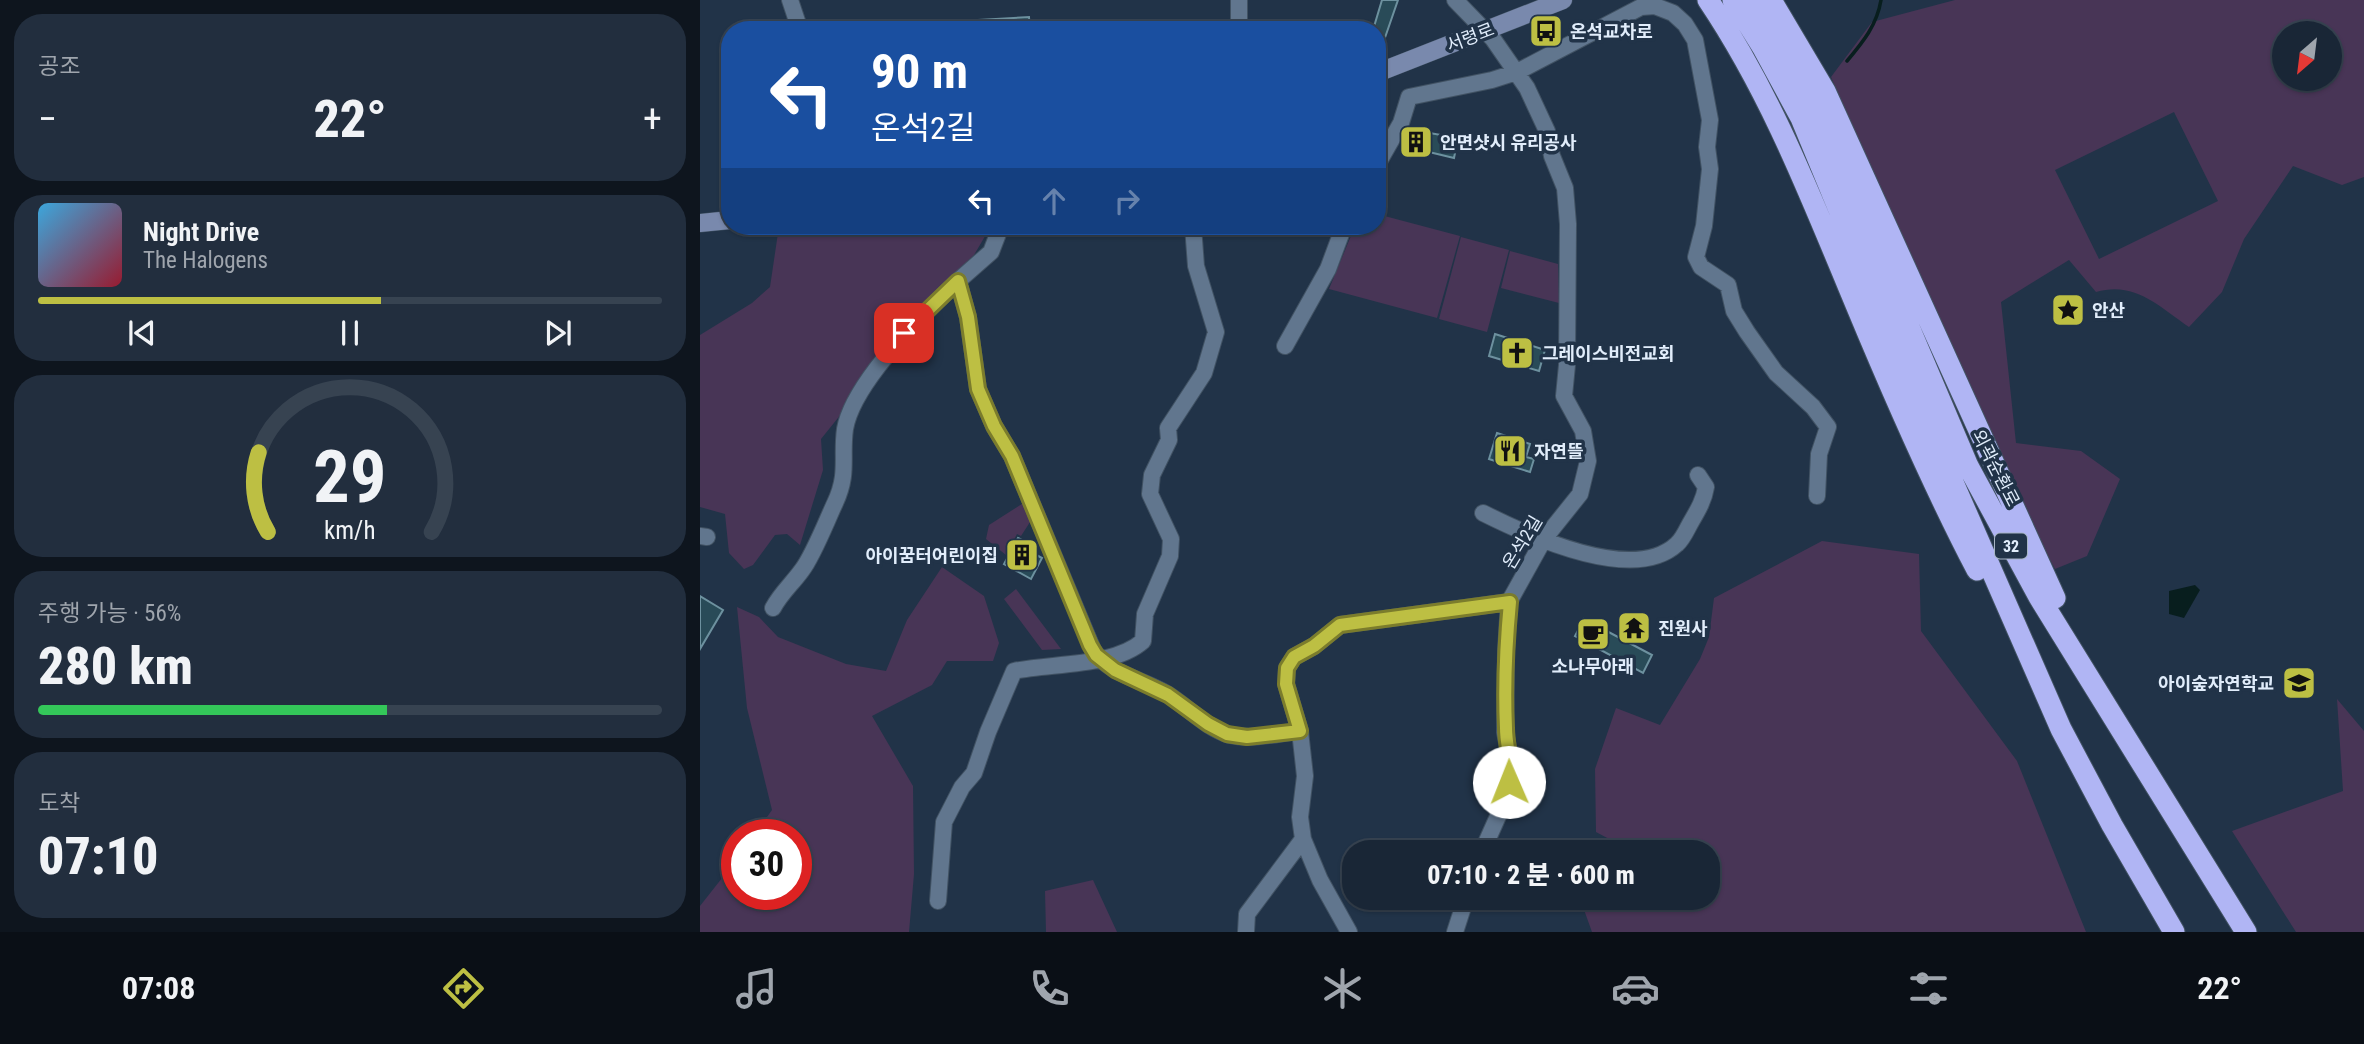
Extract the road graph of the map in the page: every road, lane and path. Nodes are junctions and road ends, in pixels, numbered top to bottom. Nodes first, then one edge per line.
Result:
1 (790, 0) edge
2 (1239, 0) edge
3 (1455, 0) edge
4 (1563, 0) edge
5 (1733, 0) edge
6 (1754, 0) edge
7 (1771, 0) edge
8 (1708, 2) edge
9 (797, 21) edge
10 (1239, 21) edge
11 (1486, 31) junction
12 (1386, 70) edge
13 (1517, 72) junction
14 (1817, 134) junction
15 (1386, 149) edge
16 (721, 221) edge
17 (700, 223) edge
18 (998, 235) edge
19 (1194, 235) edge
20 (1341, 235) edge
21 (958, 281) junction
22 (1285, 346) dead end
23 (1698, 475) dead end
24 (1816, 496) dead end
25 (1483, 513) dead end
26 (1544, 539) junction
27 (1510, 602) junction
28 (773, 608) dead end
29 (1100, 659) junction
30 (2102, 699) junction
31 (2061, 729) junction
32 (1300, 731) junction
33 (1303, 839) junction
34 (1487, 840) edge
35 (938, 901) dead end
36 (1462, 910) edge
37 (1246, 932) edge
38 (1349, 932) edge
39 (1455, 932) edge
40 (2174, 932) edge
41 (2246, 932) edge

1 - 9 street
2 - 10 street
3 - 11 street, 온석2길
4 - 11 street, 서령로
5 - 14 highway, 외곽순환로 / 32
6 - 14 highway, 외곽순환로 / 32
7 - 30 highway
8 - 31 highway
11 - 12 street, 서령로
11 - 13 street, 온석2길
13 - 15 street
13 - 24 street
13 - 26 street, 온석2길
14 - 30 highway, 외곽순환로 / 32
14 - 31 highway, 외곽순환로 / 32
16 - 17 street
18 - 21 street
19 - 29 street
20 - 22 street
21 - 28 street
21 - 29 street
23 - 26 street
25 - 26 street
26 - 27 street, 온석2길
27 - 32 street
27 - 34 street
29 - 32 street
29 - 35 street
30 - 41 highway, 외곽순환로 / 32
31 - 40 highway, 외곽순환로 / 32
32 - 33 street
33 - 37 street
33 - 38 street
36 - 39 street

